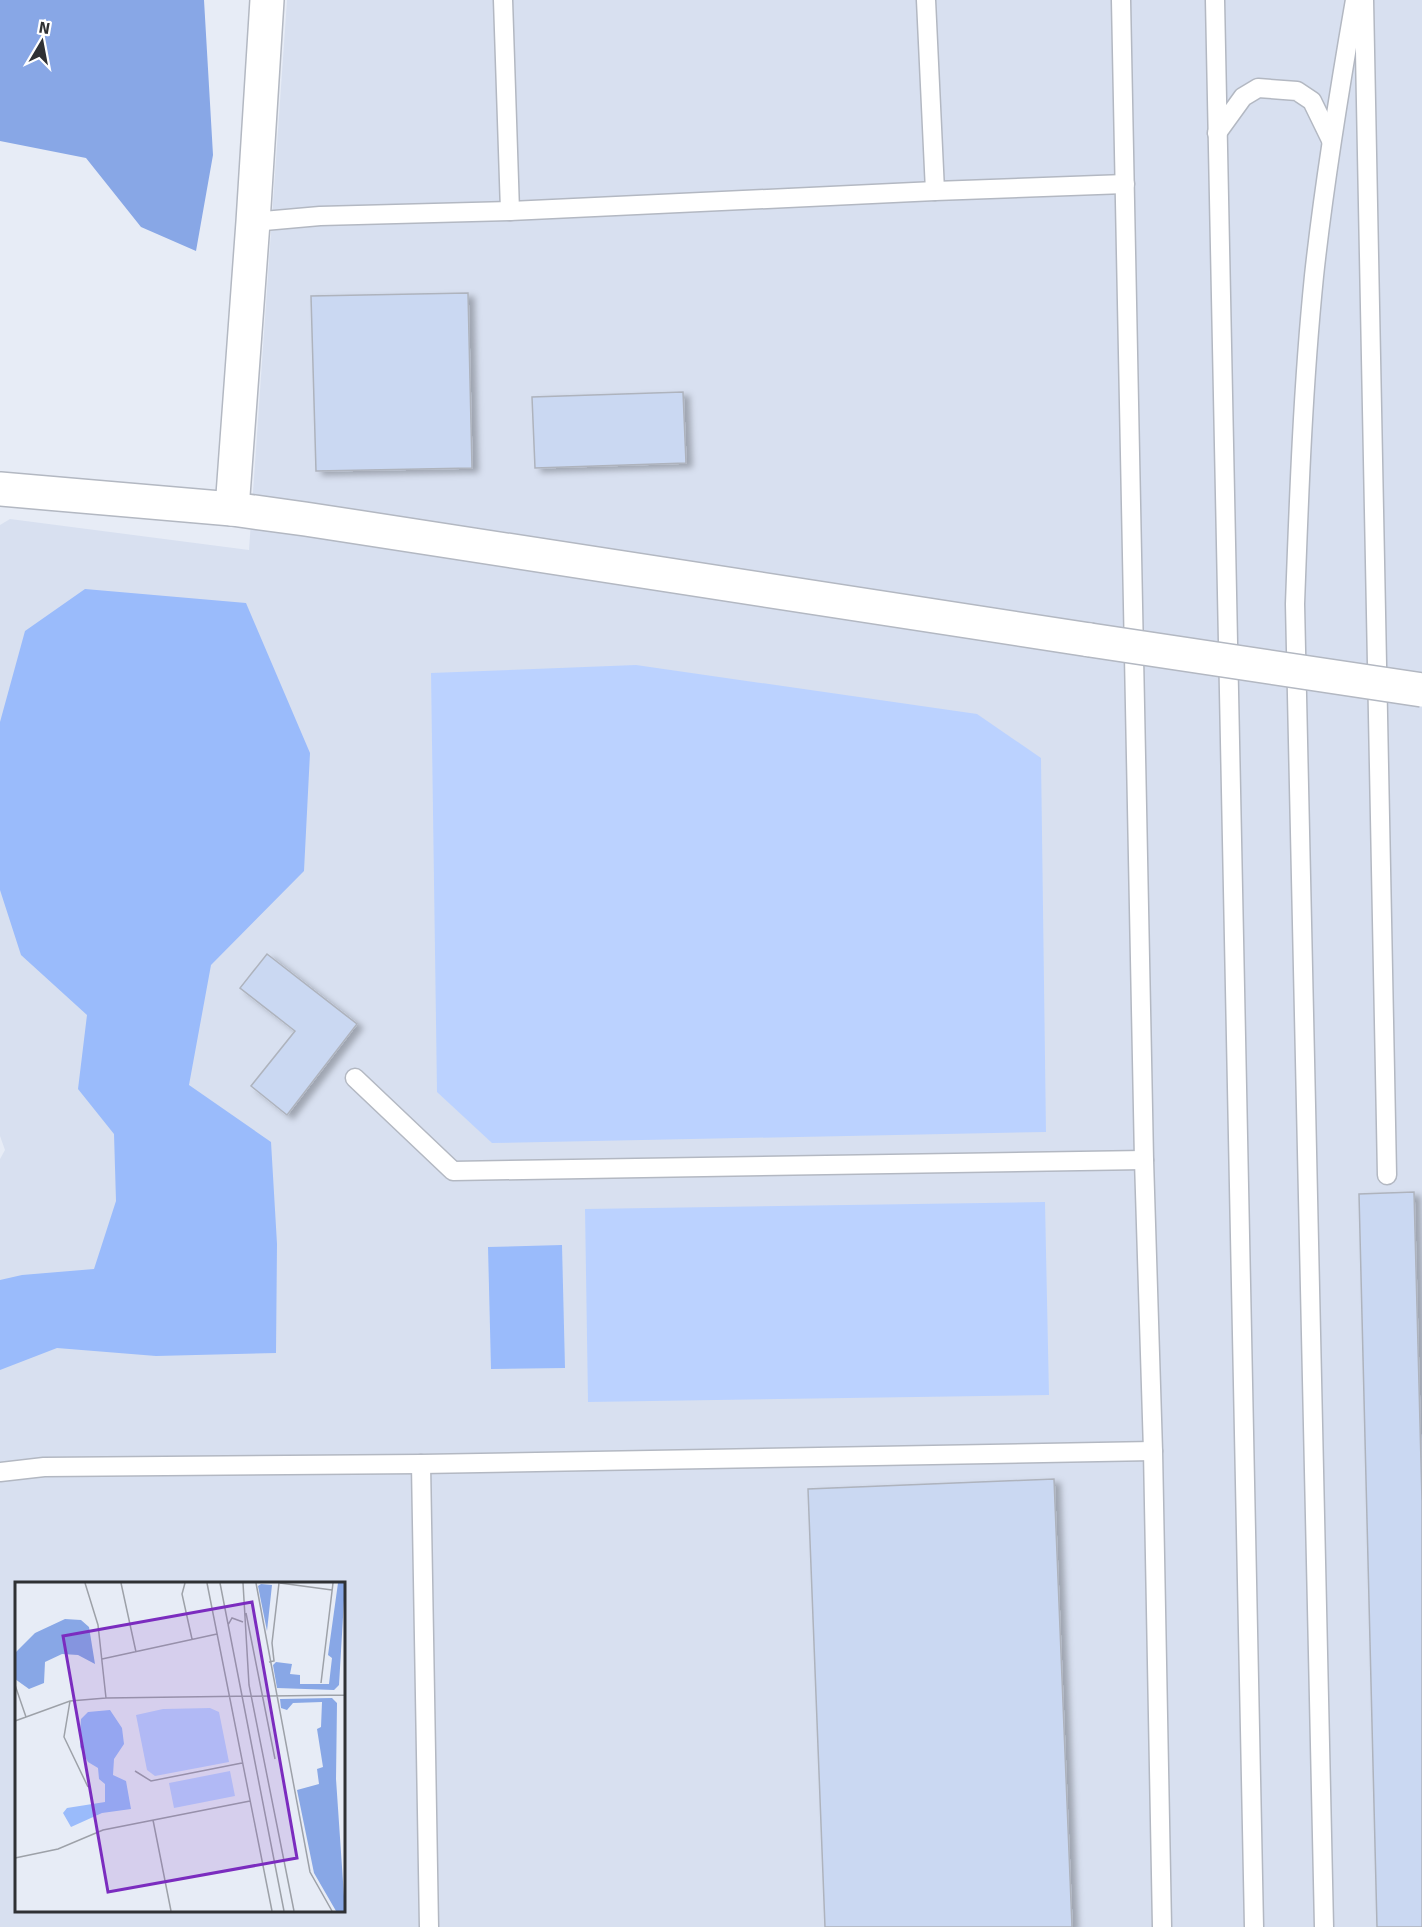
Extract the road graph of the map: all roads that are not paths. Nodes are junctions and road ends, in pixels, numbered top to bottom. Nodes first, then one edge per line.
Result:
1 (267, 0) edge
2 (503, 0) edge
3 (926, 0) edge
4 (1121, 0) edge
5 (1215, 0) edge
6 (1355, 0) edge
7 (1364, 0) edge
8 (1217, 134) junction
9 (1331, 140) junction
10 (1125, 184) junction
11 (935, 190) junction
12 (510, 211) junction
13 (253, 222) junction
14 (0, 489) edge
15 (232, 509) junction
16 (1422, 690) edge
17 (355, 1078) dead end
18 (1144, 1160) junction
19 (1387, 1175) dead end
20 (1153, 1451) junction
21 (421, 1464) junction
22 (0, 1472) edge
23 (429, 1927) edge
24 (1162, 1927) edge
25 (1254, 1927) edge
26 (1324, 1927) edge

1 - 13 street
2 - 12 lane
3 - 11 lane
4 - 10 lane
5 - 8 lane
6 - 9 lane
7 - 19 lane
8 - 9 lane
8 - 25 lane
9 - 26 lane
10 - 11 lane
10 - 18 lane
11 - 12 lane
12 - 13 lane
13 - 15 street
14 - 15 street
15 - 16 street, bridge
17 - 18 lane
18 - 20 lane
20 - 21 lane
20 - 24 lane
21 - 22 lane
21 - 23 lane

